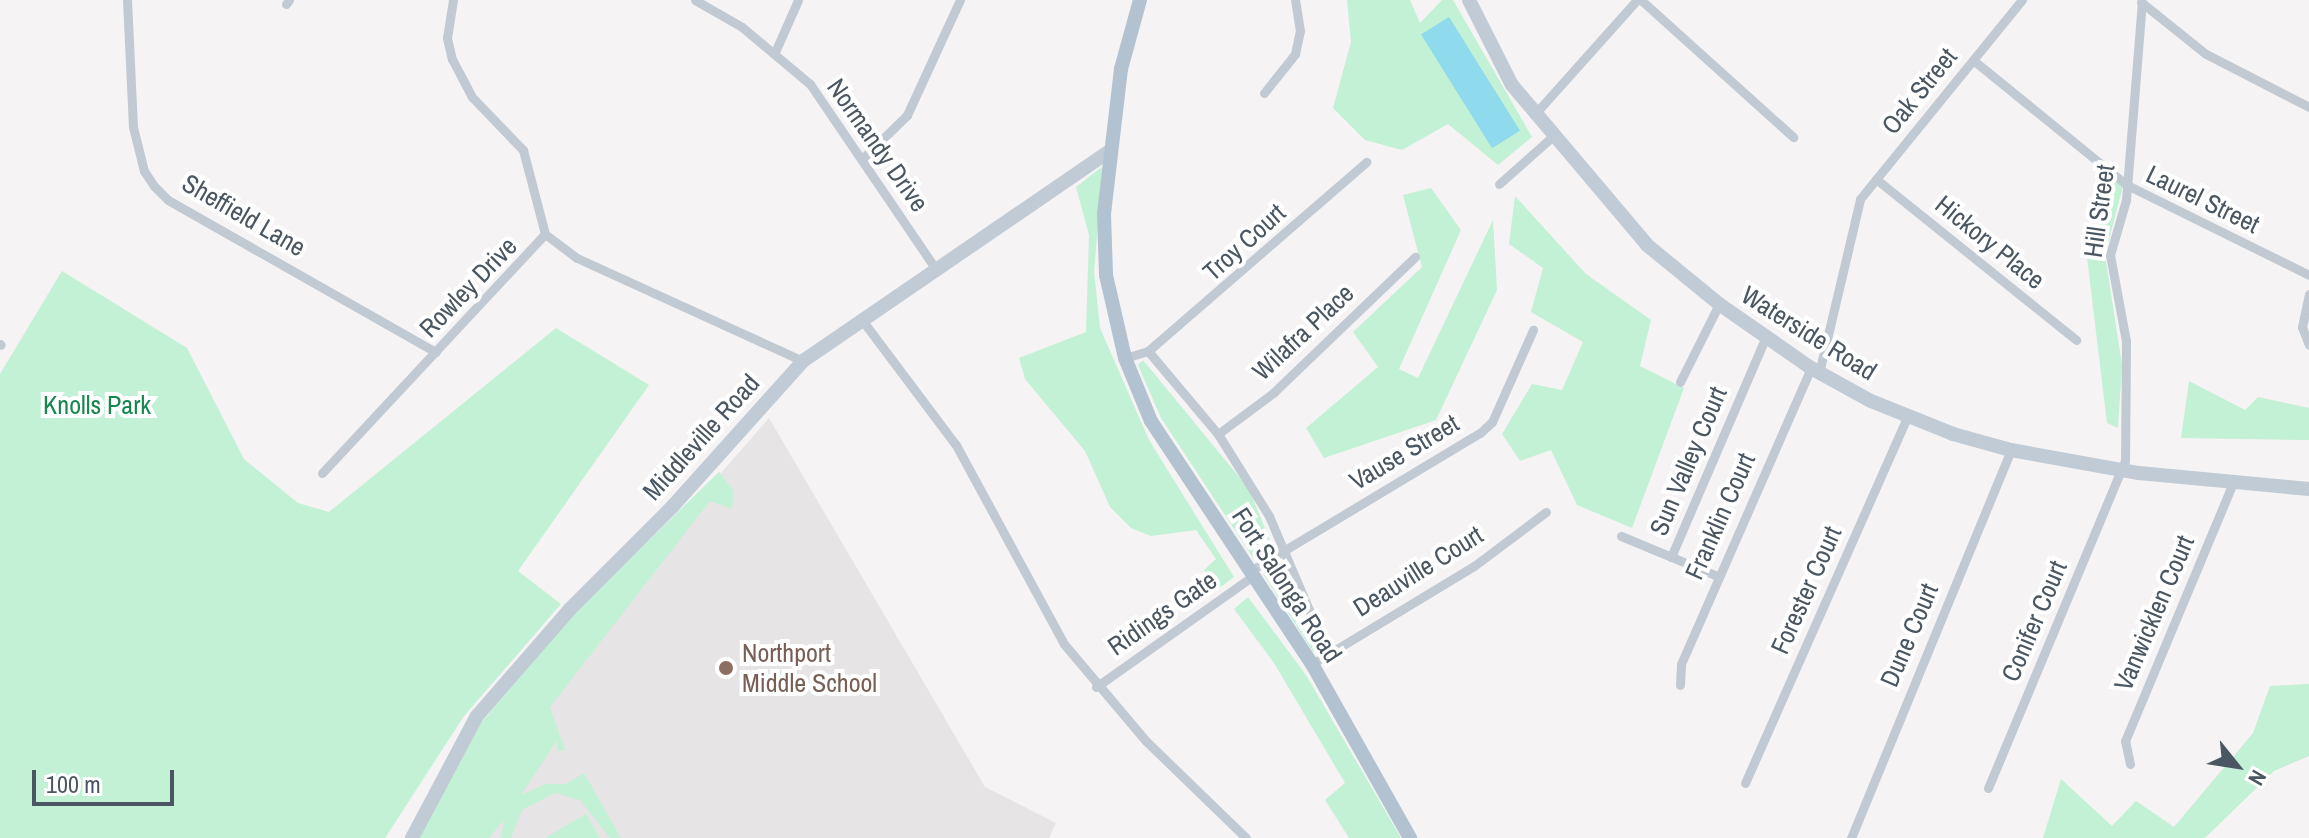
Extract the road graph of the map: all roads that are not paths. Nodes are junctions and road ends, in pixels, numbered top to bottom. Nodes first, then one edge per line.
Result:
1 (127, 0) edge
2 (453, 0) edge
3 (695, 0) edge
4 (798, 0) edge
5 (960, 0) edge
6 (1140, 0) edge
7 (1295, 0) edge
8 (1469, 0) edge
9 (1639, 0) edge
10 (2022, 0) edge
11 (2140, 2) edge
12 (775, 52) junction
13 (1973, 60) junction
14 (1264, 93) dead end
15 (2309, 107) edge
16 (1534, 115) junction
17 (1552, 137) junction
18 (1793, 137) dead end
19 (1110, 151) junction
20 (863, 158) junction
21 (1366, 162) dead end
22 (1876, 179) junction
23 (1499, 184) dead end
24 (2127, 185) junction
25 (1855, 213) joint
26 (545, 234) junction
27 (1415, 257) dead end
28 (937, 271) junction
29 (2309, 275) edge
30 (2309, 294) edge
31 (1719, 304) junction
32 (862, 320) junction
33 (1533, 330) dead end
34 (1766, 336) junction
35 (2076, 340) dead end
36 (2309, 345) edge
37 (1148, 351) junction
38 (436, 352) junction
39 (1125, 358) junction
40 (803, 361) junction
41 (1815, 370) junction
42 (1680, 382) dead end
43 (1908, 415) junction
44 (1218, 434) junction
45 (2011, 450) junction
46 (2122, 471) junction
47 (322, 473) dead end
48 (2234, 481) junction
49 (2309, 489) edge
50 (1546, 512) dead end
51 (1621, 536) dead end
52 (1283, 550) junction
53 (1671, 557) junction
54 (1252, 574) junction
55 (1717, 576) junction
56 (1328, 654) junction
57 (1312, 664) junction
58 (1680, 685) dead end
59 (1096, 687) junction
60 (2130, 764) dead end
61 (1745, 783) dead end
62 (1988, 788) dead end
63 (1241, 836) edge
64 (412, 838) edge
65 (1410, 838) edge
66 (1851, 838) edge

1 - 38 street, Sheffield Lane
2 - 26 street
3 - 12 street, Normandy Drive
4 - 12 street
5 - 20 street
6 - 19 main road, Fort Salonga Road
7 - 14 street
8 - 16 main road, Waterside Road
9 - 16 street
9 - 18 street
10 - 13 street, Oak Street
11 - 15 street
11 - 24 street, Hill Street
12 - 20 street, Normandy Drive
13 - 22 street, Oak Street
13 - 24 street, Laurel Street
16 - 17 main road, Waterside Road
17 - 23 street
17 - 31 main road, Waterside Road
19 - 28 main road, Middleville Road
19 - 39 main road, Fort Salonga Road
20 - 28 street, Normandy Drive
21 - 37 street, Troy Court
22 - 25 street, Oak Street
22 - 35 street, Hickory Place
24 - 29 street, Laurel Street
24 - 46 street, Hill Street
25 - 41 street, Franklin Court
26 - 38 street, Rowley Drive
26 - 40 street, Rowley Drive
27 - 44 street, Wilafra Place
28 - 32 main road, Middleville Road
30 - 36 street
31 - 34 main road, Waterside Road
31 - 42 street
32 - 40 main road, Middleville Road
32 - 59 street
33 - 52 street, Vause Street
34 - 41 main road, Waterside Road
34 - 53 street, Sun Valley Court
37 - 39 street
37 - 44 street, Fort Salonga Road
38 - 47 street, Rowley Drive
39 - 54 main road, Fort Salonga Road
40 - 64 main road, Middleville Road
41 - 43 main road, Waterside Road
41 - 55 street, Franklin Court
43 - 45 main road, Waterside Road
43 - 61 street, Forester Court
44 - 52 street, Fort Salonga Road
45 - 46 main road, Waterside Road
45 - 66 street, Dune Court
46 - 48 main road, Waterside Road
46 - 62 street, Conifer Court
48 - 49 main road, Waterside Road
48 - 60 street, Vanwicklen Court
50 - 56 street, Deauville Court
51 - 53 street
52 - 54 street, Vause Street
52 - 56 street, Fort Salonga Road
53 - 55 street, Sun Valley Court
54 - 57 main road, Fort Salonga Road
54 - 59 street, Ridings Gate
55 - 58 street, Franklin Court
56 - 57 street, Deauville Court
57 - 65 main road, Fort Salonga Road
59 - 63 street

